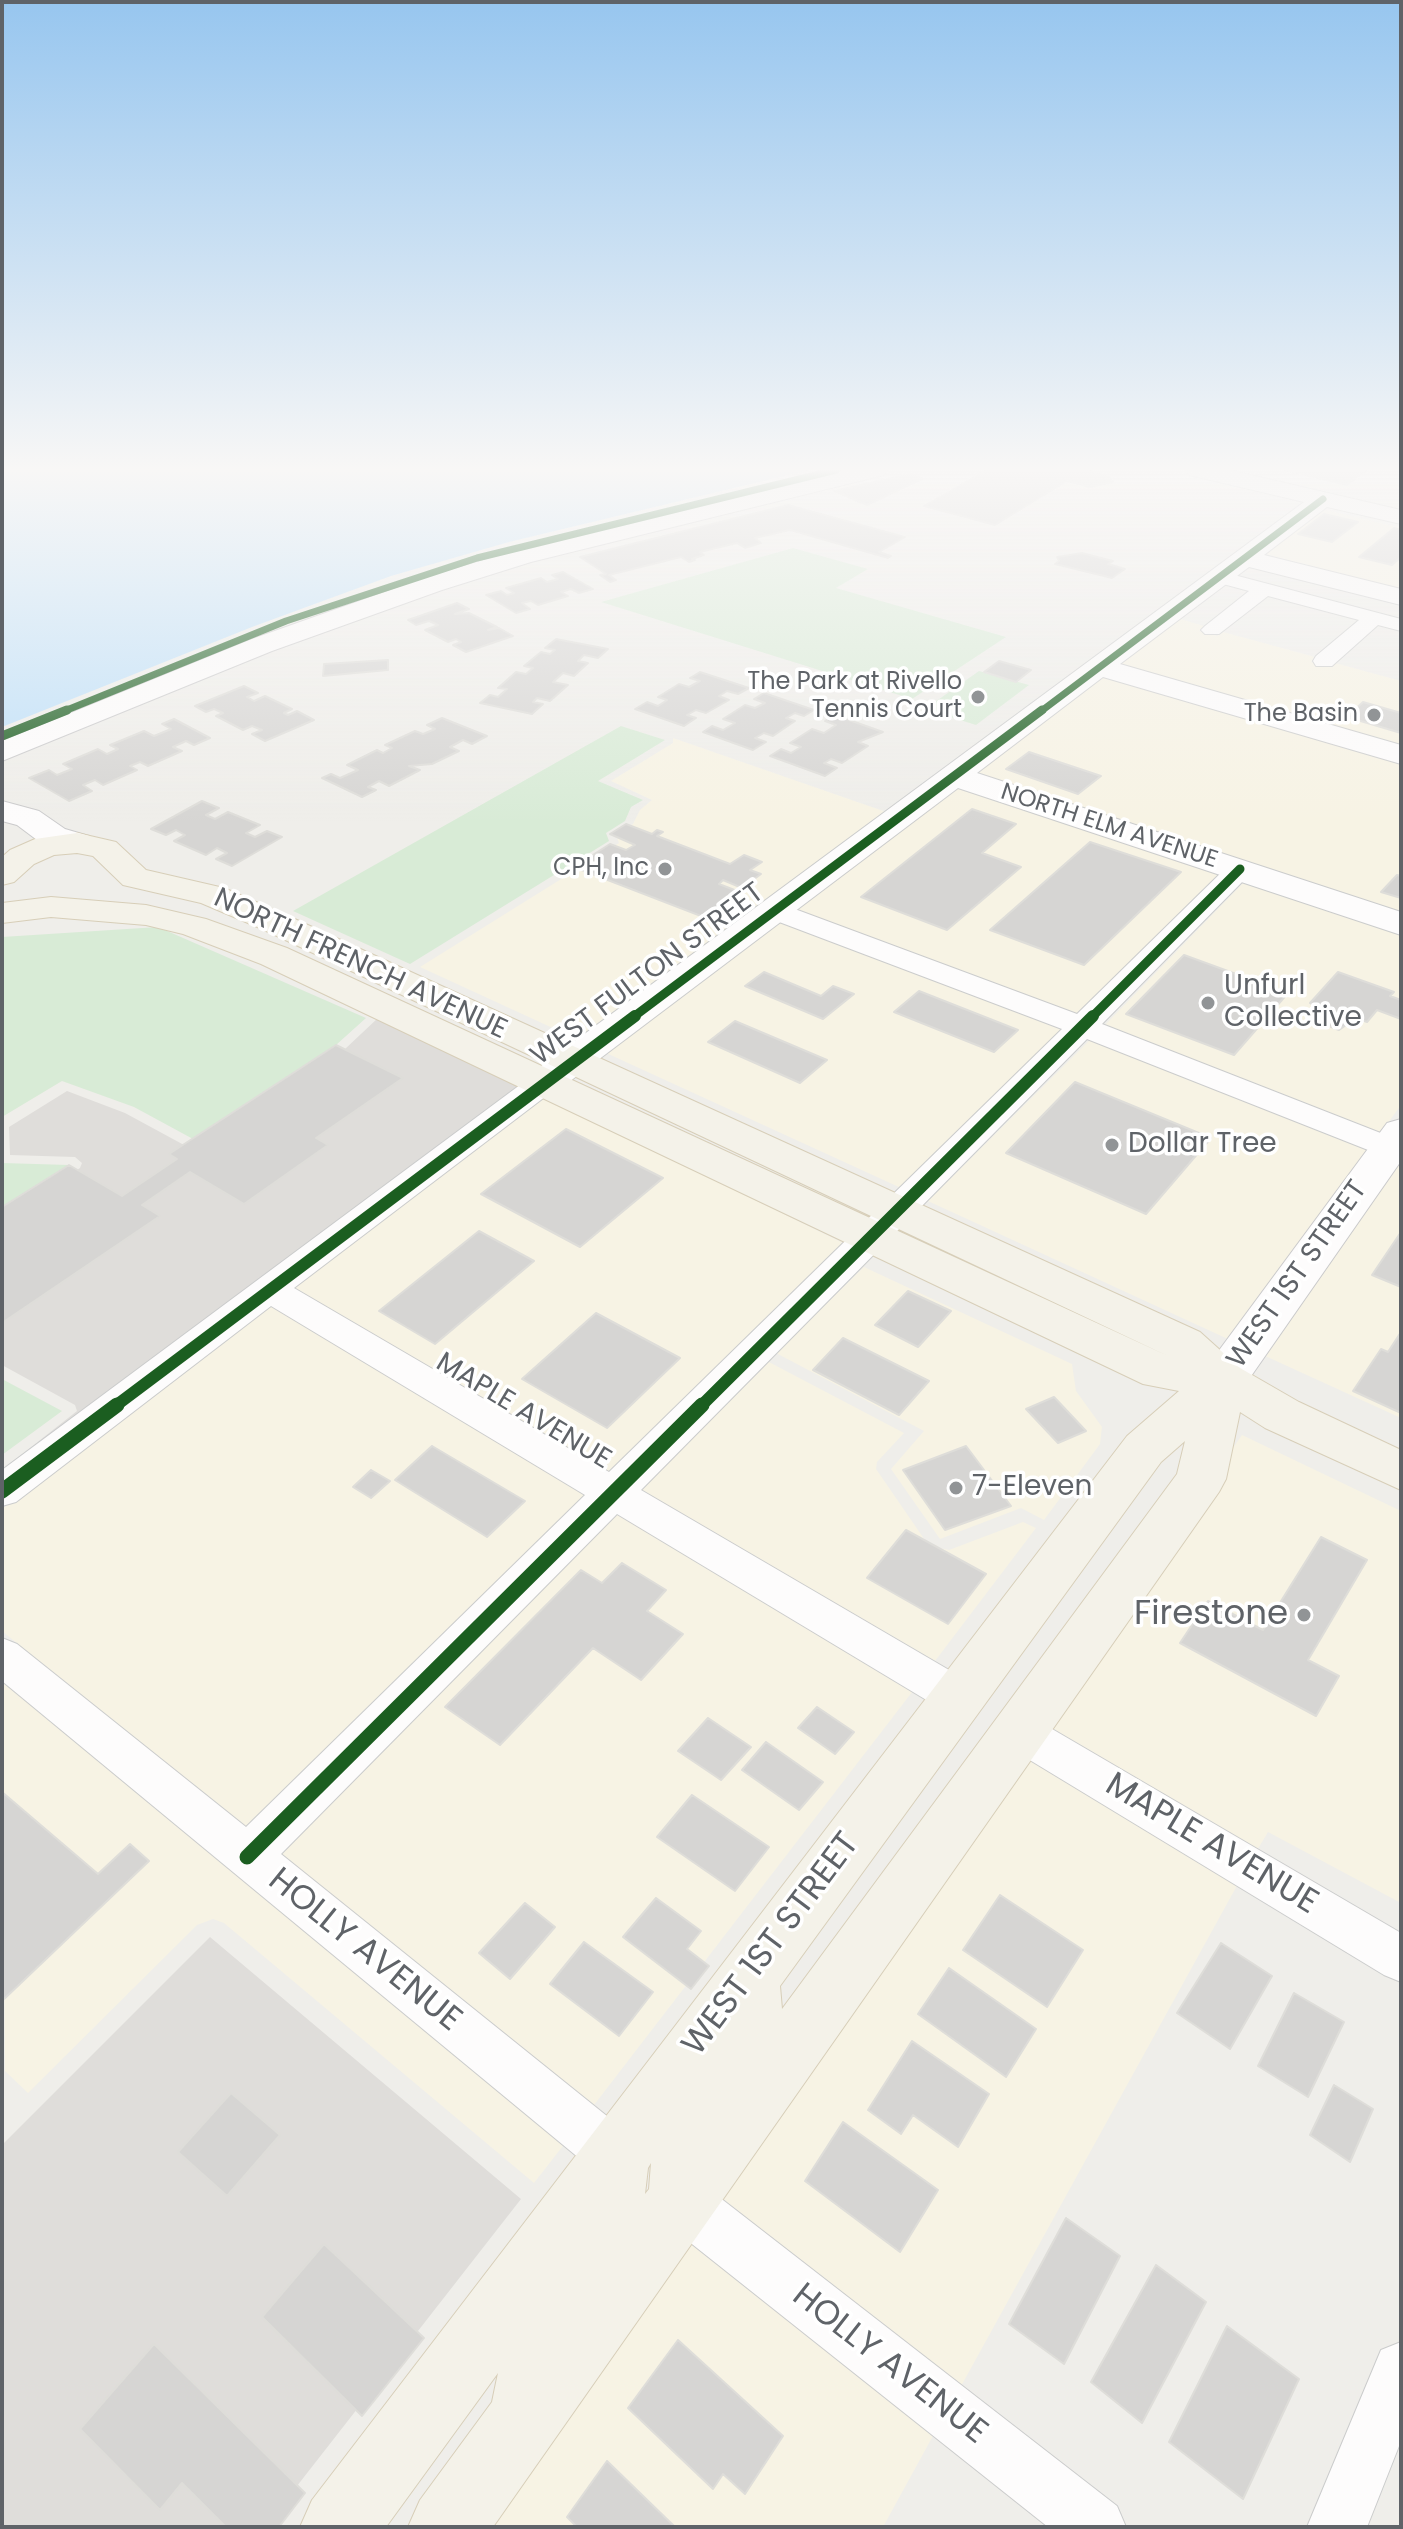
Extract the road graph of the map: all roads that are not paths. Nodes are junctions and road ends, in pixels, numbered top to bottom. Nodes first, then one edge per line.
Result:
1 (423, 588) edge
2 (1204, 588) edge
3 (1261, 588) edge
4 (1365, 588) edge
5 (1265, 589) junction
6 (1401, 597) edge
7 (1374, 618) junction
8 (1401, 625) edge
9 (1212, 630) dead end
10 (1324, 661) dead end
11 (1098, 667) junction
12 (2, 752) edge
13 (1401, 755) edge
14 (954, 776) junction
15 (2, 811) edge
16 (2, 824) edge
17 (77, 843) junction
18 (112, 855) junction
19 (1240, 869) junction
20 (27, 885) edge
21 (775, 911) junction
22 (2, 913) edge
23 (1401, 924) edge
24 (1084, 1027) junction
25 (556, 1073) junction
26 (1397, 1144) edge
27 (884, 1226) junction
28 (270, 1290) junction
29 (1223, 1380) junction
30 (1401, 1471) edge
31 (2, 1491) edge
32 (611, 1492) junction
33 (2, 1656) edge
34 (958, 1697) junction
35 (1020, 1732) junction
36 (247, 1857) junction
37 (1401, 1959) edge
38 (748, 1978) junction
39 (615, 2155) junction
40 (682, 2202) junction
41 (1401, 2370) edge
42 (526, 2416) junction
43 (339, 2527) edge
44 (447, 2527) edge
45 (1096, 2527) edge
46 (1337, 2527) edge

1 - 12 street
2 - 11 street, WEST FULTON STREET
3 - 5 street
4 - 6 street
5 - 7 street
5 - 9 street
7 - 8 street
7 - 10 street
11 - 13 street
11 - 14 street, WEST FULTON STREET
14 - 19 street, NORTH ELM AVENUE
14 - 21 street, WEST FULTON STREET
15 - 17 street, NORTH FRENCH AVENUE
16 - 20 street
17 - 18 main road, NORTH FRENCH AVENUE
17 - 20 main road, NORTH FRENCH AVENUE
18 - 20 main road
18 - 25 main road, NORTH FRENCH AVENUE
19 - 23 street, NORTH ELM AVENUE
19 - 24 street
20 - 22 main road
20 - 25 main road, NORTH FRENCH AVENUE
21 - 24 street
21 - 25 street, WEST FULTON STREET
24 - 26 street
24 - 27 street
25 - 27 main road, NORTH FRENCH AVENUE
25 - 28 street, WEST FULTON STREET
26 - 29 street, WEST 1ST STREET
27 - 29 main road, NORTH FRENCH AVENUE
27 - 32 street
28 - 31 street, WEST FULTON STREET
28 - 32 street, MAPLE AVENUE
29 - 30 main road
29 - 34 main road, WEST 1ST STREET
29 - 35 main road, WEST 1ST STREET
32 - 34 street, MAPLE AVENUE
32 - 36 street
33 - 36 street, HOLLY AVENUE
34 - 38 main road, WEST 1ST STREET
35 - 37 street, MAPLE AVENUE
35 - 40 main road, WEST 1ST STREET
36 - 39 street, HOLLY AVENUE
38 - 39 main road, WEST 1ST STREET
38 - 40 main road
39 - 42 main road
39 - 43 main road, WEST 1ST STREET
40 - 42 main road, WEST 1ST STREET
40 - 45 street, HOLLY AVENUE
41 - 46 street
42 - 44 main road, WEST 1ST STREET

